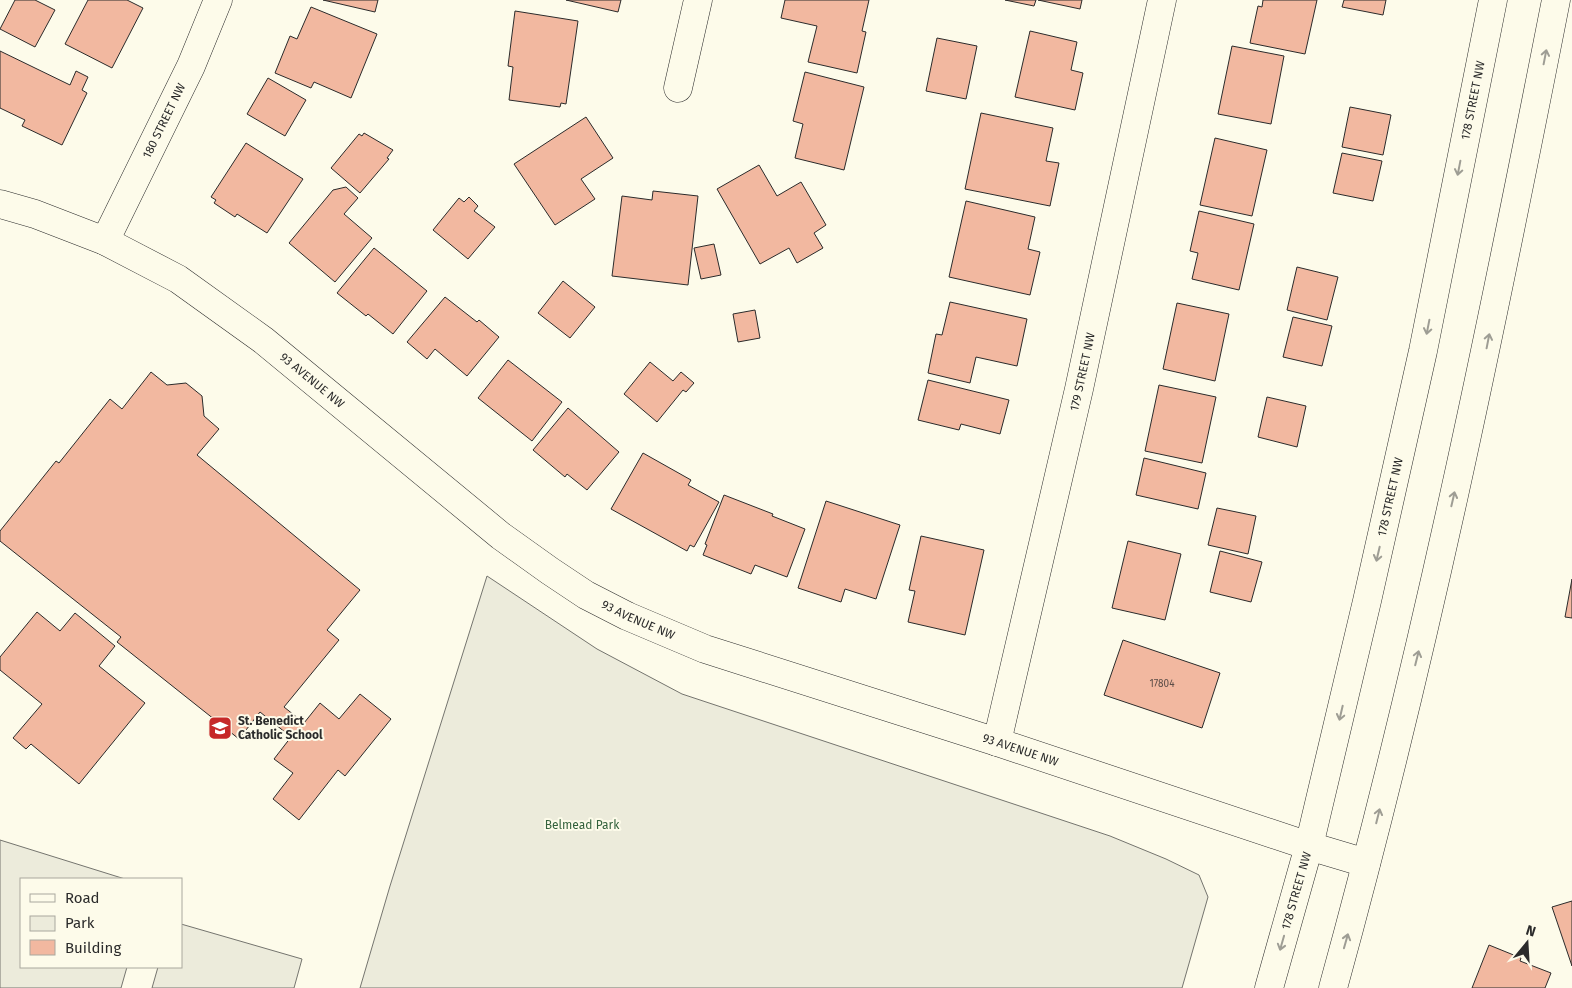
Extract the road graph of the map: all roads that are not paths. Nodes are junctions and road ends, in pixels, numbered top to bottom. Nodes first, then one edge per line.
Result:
1 (218, 0) edge
2 (698, 0) edge
3 (1162, 0) edge
4 (1492, 0) edge
5 (1556, 0) edge
6 (678, 88) dead end
7 (0, 204) edge
8 (105, 241) junction
9 (997, 742) junction
10 (1309, 846) junction
11 (1366, 863) junction
12 (1269, 988) edge
13 (1333, 988) edge

1 - 8 street, 180 STREET NW
2 - 6 street
3 - 9 street, 179 STREET NW
4 -> 10 street, 178 STREET NW
11 -> 5 street
7 - 8 street, 93 AVENUE NW
8 - 9 street, 93 AVENUE NW
9 - 10 street, 93 AVENUE NW
10 - 11 street, 93 AVENUE NW
10 -> 12 street, 178 STREET NW
13 -> 11 street

